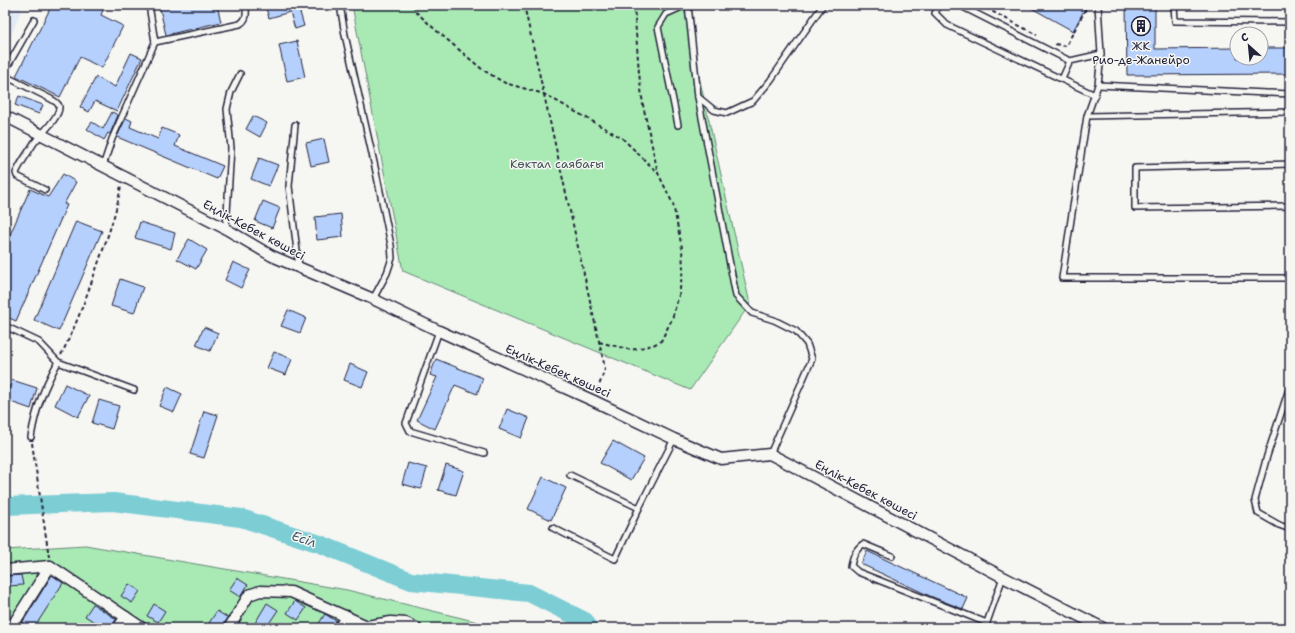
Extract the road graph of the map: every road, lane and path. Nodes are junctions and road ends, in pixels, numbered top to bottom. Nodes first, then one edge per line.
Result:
1 (149, 5) edge
2 (246, 5) edge
3 (340, 5) edge
4 (413, 5) edge
5 (524, 5) edge
6 (634, 5) edge
7 (687, 5) edge
8 (823, 5) edge
9 (939, 5) edge
10 (959, 5) edge
11 (980, 5) edge
12 (1088, 5) edge
13 (1098, 5) edge
14 (1174, 5) edge
15 (34, 20) dead end
16 (1290, 22) edge
17 (1042, 37) dead end
18 (1048, 41) dead end
19 (155, 42) junction
20 (1101, 54) junction
21 (1070, 61) junction
22 (240, 74) dead end
23 (1062, 79) junction
24 (1098, 85) junction
25 (544, 94) junction
26 (1290, 94) edge
27 (1095, 95) junction
28 (698, 97) junction
29 (1290, 112) edge
30 (5, 116) edge
31 (1087, 116) junction
32 (295, 125) dead end
33 (678, 125) dead end
34 (41, 134) junction
35 (1290, 164) edge
36 (103, 166) junction
37 (658, 173) junction
38 (122, 176) junction
39 (45, 190) dead end
40 (1290, 206) edge
41 (226, 230) junction
42 (299, 268) junction
43 (1290, 278) edge
44 (373, 299) junction
45 (5, 326) edge
46 (439, 331) junction
47 (599, 342) junction
48 (58, 362) junction
49 (1290, 386) edge
50 (134, 390) dead end
51 (594, 401) junction
52 (31, 437) joint
53 (674, 439) junction
54 (484, 453) dead end
55 (770, 454) junction
56 (570, 475) dead end
57 (639, 508) junction
58 (553, 528) dead end
59 (1290, 529) edge
60 (48, 545) dead end
61 (892, 556) dead end
62 (50, 566) junction
63 (5, 570) edge
64 (1003, 577) junction
65 (347, 616) junction
66 (126, 617) junction
67 (986, 626) edge
68 (11, 628) edge
69 (118, 628) edge
70 (142, 628) edge
71 (229, 628) edge
72 (339, 628) edge
73 (416, 628) edge
74 (1103, 628) edge

1 - 19 lane
2 - 19 lane
3 - 44 lane
4 - 25 path
5 - 25 path
6 - 37 path
7 - 28 lane
7 - 33 lane
8 - 28 lane
9 - 23 lane
10 - 21 lane
11 - 17 path
12 - 18 path
13 - 20 lane
14 - 16 lane
15 - 34 lane
19 - 36 lane
20 - 21 lane
20 - 24 lane
21 - 23 lane
22 - 41 lane
23 - 27 lane
24 - 26 lane
24 - 27 lane
25 - 37 path
25 - 47 path
27 - 31 lane
28 - 55 lane
29 - 31 lane
30 - 34 street, Еңлік-Кебек көшесі
31 - 43 lane
32 - 42 lane
34 - 36 street, Еңлік-Кебек көшесі
34 - 39 lane
35 - 40 lane
36 - 38 street, Еңлік-Кебек көшесі
37 - 47 path
38 - 41 street, Еңлік-Кебек көшесі
38 - 48 path
41 - 42 street, Еңлік-Кебек көшесі
42 - 44 street, Еңлік-Кебек көшесі
44 - 46 street, Еңлік-Кебек көшесі
45 - 48 lane
46 - 51 street, Еңлік-Кебек көшесі
46 - 54 lane
47 - 51 path
48 - 50 lane
48 - 52 lane
49 - 59 lane
51 - 53 street, Еңлік-Кебек көшесі
52 - 60 path
53 - 55 street, Еңлік-Кебек көшесі
53 - 57 lane
55 - 64 street, Еңлік-Кебек көшесі
56 - 57 lane
57 - 58 lane
61 - 67 lane
62 - 63 street
62 - 66 street
62 - 68 street
64 - 67 lane
64 - 74 street, Еңлік-Кебек көшесі
65 - 71 street
65 - 72 street
65 - 73 street
66 - 69 street
66 - 70 street

